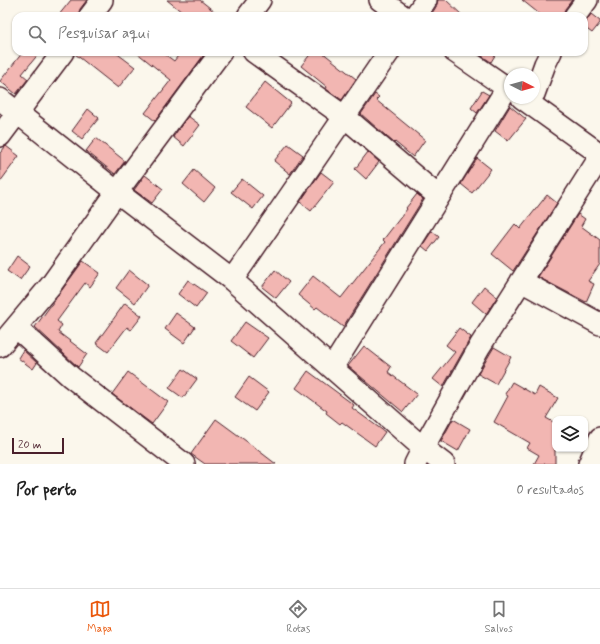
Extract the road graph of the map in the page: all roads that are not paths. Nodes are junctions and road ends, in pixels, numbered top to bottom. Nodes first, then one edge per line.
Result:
1 (102, 0) edge
2 (260, 0) edge
3 (380, 0) edge
4 (426, 0) edge
5 (587, 0) edge
6 (93, 12) edge
7 (251, 12) edge
8 (397, 12) edge
9 (417, 12) edge
10 (578, 12) edge
11 (60, 56) edge
12 (218, 56) edge
13 (260, 56) edge
14 (386, 56) edge
15 (461, 56) edge
16 (549, 56) edge
17 (540, 71) edge
18 (504, 83) edge
19 (0, 99) edge
20 (516, 104) edge
21 (535, 104) edge
22 (18, 112) junction
23 (344, 117) junction
24 (0, 136) edge
25 (600, 155) edge
26 (117, 192) junction
27 (439, 197) junction
28 (232, 280) junction
29 (521, 281) junction
30 (600, 324) edge
31 (16, 327) junction
32 (0, 346) edge
33 (332, 368) junction
34 (600, 438) edge
35 (419, 456) edge
36 (184, 464) edge
37 (444, 464) edge
38 (589, 464) edge

1 - 6 street
2 - 7 street
3 - 8 street
4 - 9 street
5 - 10 street
11 - 22 street
12 - 26 street
13 - 23 street
14 - 23 street
15 - 18 street
16 - 17 street
19 - 22 street
20 - 27 street
21 - 25 street
22 - 24 street
22 - 26 street
23 - 27 street
23 - 28 street
25 - 29 street
26 - 28 street
26 - 31 street
27 - 33 street
28 - 33 street
29 - 30 street
29 - 35 street
31 - 32 street
31 - 36 street
33 - 35 street
34 - 38 street
35 - 37 street

